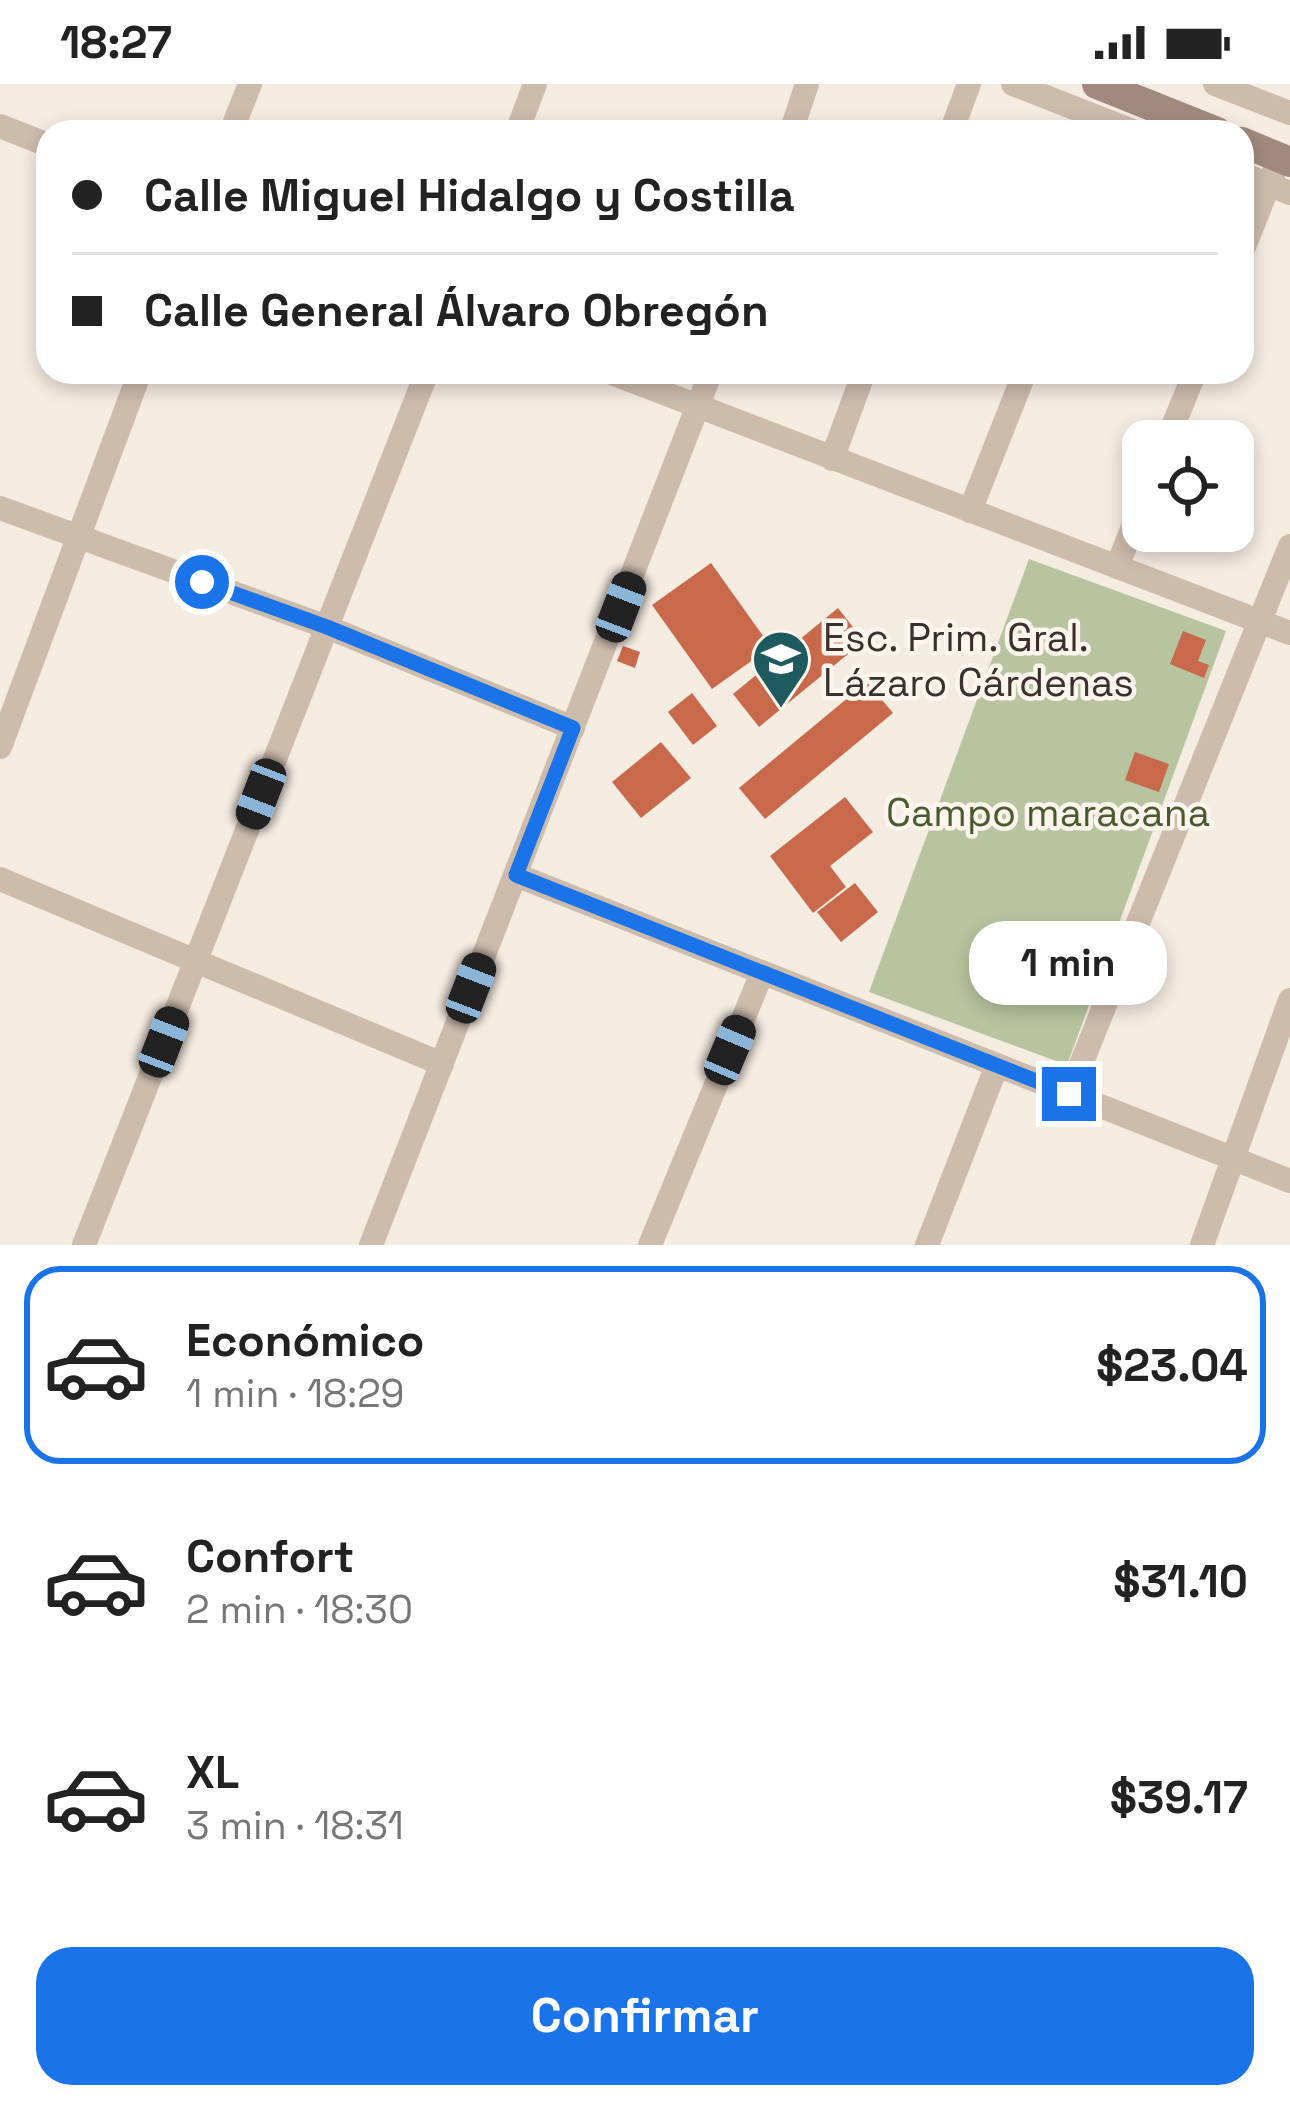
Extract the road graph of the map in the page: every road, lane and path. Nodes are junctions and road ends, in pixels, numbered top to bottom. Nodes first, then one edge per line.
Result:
1 (250, 84) edge
2 (535, 84) edge
3 (807, 84) edge
4 (969, 84) edge
5 (1013, 84) edge
6 (1097, 84) edge
7 (1215, 84) edge
8 (1290, 113) edge
9 (236, 120) edge
10 (522, 120) edge
11 (795, 120) edge
12 (956, 120) edge
13 (1121, 120) edge
14 (1125, 120) edge
15 (0, 126) edge
16 (36, 140) edge
17 (1254, 152) edge
18 (1282, 174) edge
19 (1254, 229) edge
20 (135, 384) edge
21 (422, 384) edge
22 (639, 384) edge
23 (707, 384) edge
24 (860, 384) edge
25 (1019, 384) edge
26 (1190, 384) edge
27 (699, 408) junction
28 (1176, 420) edge
29 (832, 459) junction
30 (0, 508) edge
31 (970, 511) junction
32 (77, 537) junction
33 (1290, 546) edge
34 (1123, 552) edge
35 (1117, 567) junction
36 (1259, 621) junction
37 (327, 627) junction
38 (1290, 633) edge
39 (573, 728) junction
40 (0, 747) edge
41 (516, 875) junction
42 (0, 878) edge
43 (196, 961) junction
44 (762, 973) junction
45 (1290, 1000) edge
46 (442, 1064) junction
47 (998, 1065) junction
48 (1069, 1094) junction
49 (1235, 1159) junction
50 (1290, 1181) edge
51 (84, 1245) edge
52 (371, 1245) edge
53 (650, 1245) edge
54 (927, 1245) edge
55 (1202, 1245) edge

1 - 9 street
2 - 10 street
3 - 11 street
4 - 12 street
5 - 13 street
6 - 14 main road
7 - 8 street
15 - 16 street
17 - 18 main road
18 - 19 street
20 - 32 street
21 - 37 street
22 - 27 street
23 - 27 street
24 - 29 street
25 - 31 street
26 - 28 street
27 - 29 street
27 - 39 street
29 - 31 street
30 - 32 street
31 - 35 street
32 - 37 street
32 - 40 street
33 - 36 street
34 - 35 street
35 - 36 street
36 - 38 street
36 - 48 street
37 - 39 street
37 - 43 street
39 - 41 street
41 - 44 street
41 - 46 street
42 - 43 street
43 - 46 street
43 - 51 street
44 - 47 street
44 - 53 street
45 - 49 street
46 - 52 street
47 - 48 street
47 - 54 street
48 - 49 street
49 - 50 street
49 - 55 street

